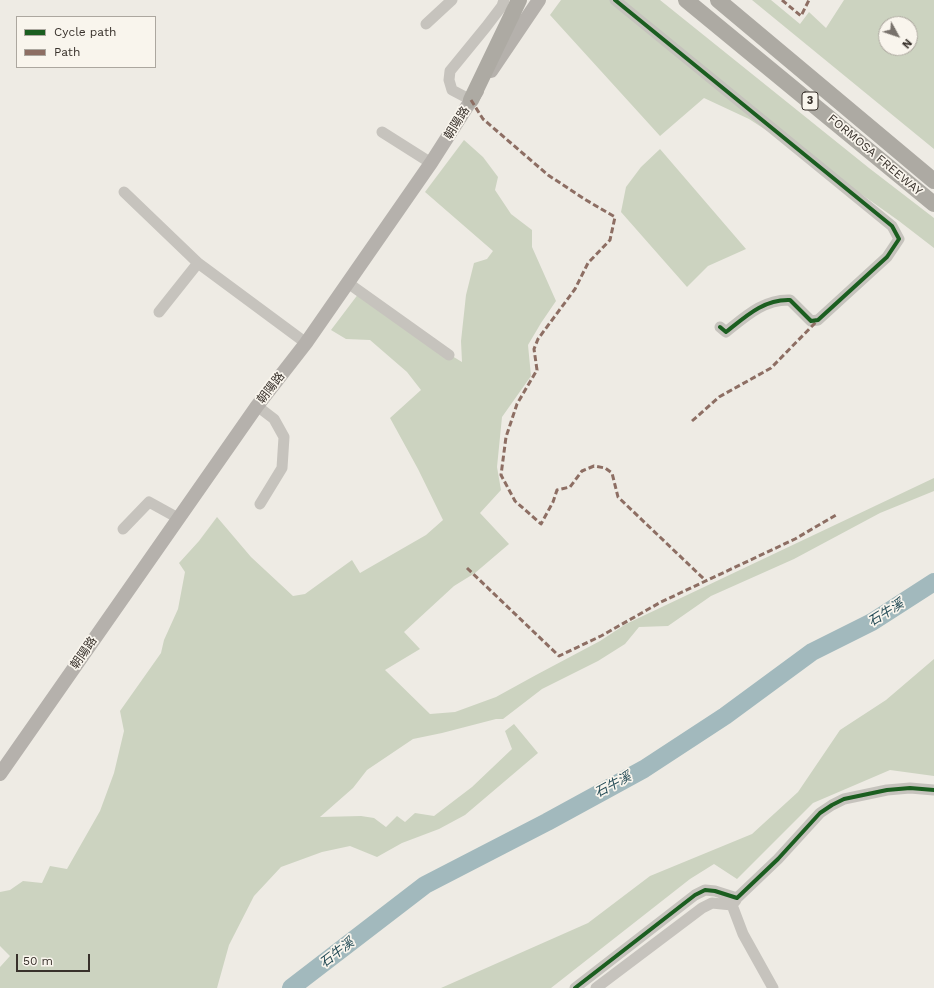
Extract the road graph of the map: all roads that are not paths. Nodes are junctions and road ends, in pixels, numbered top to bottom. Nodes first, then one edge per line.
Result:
1 (452, 0) edge
2 (504, 0) edge
3 (519, 0) edge
4 (539, 0) edge
5 (615, 0) edge
6 (686, 0) edge
7 (718, 0) edge
8 (426, 24) dead end
9 (471, 100) junction
10 (382, 132) dead end
11 (431, 163) junction
12 (934, 181) edge
13 (124, 192) dead end
14 (934, 204) edge
15 (198, 263) junction
16 (348, 283) junction
17 (159, 312) dead end
18 (720, 328) dead end
19 (306, 342) junction
20 (449, 355) dead end
21 (257, 406) junction
22 (260, 504) dead end
23 (178, 518) junction
24 (123, 529) dead end
25 (0, 774) edge
26 (934, 790) edge
27 (734, 902) junction
28 (574, 988) edge
29 (596, 988) edge
30 (773, 988) edge

1 - 8 street
2 - 9 street
3 - 9 highway
4 - 9 main road, 朝陽路
5 - 18 street
6 - 14 highway, FORMOSA FREEWAY / 3
7 - 12 highway, FORMOSA FREEWAY / 3
9 - 11 main road, 朝陽路
10 - 11 street
11 - 16 main road, 朝陽路
13 - 15 street
15 - 17 street
15 - 19 street
16 - 19 main road, 朝陽路
16 - 20 street
19 - 21 main road, 朝陽路
21 - 22 street
21 - 23 main road, 朝陽路
23 - 24 street
23 - 25 main road, 朝陽路
26 - 27 street
27 - 28 street
27 - 29 street
27 - 30 street

